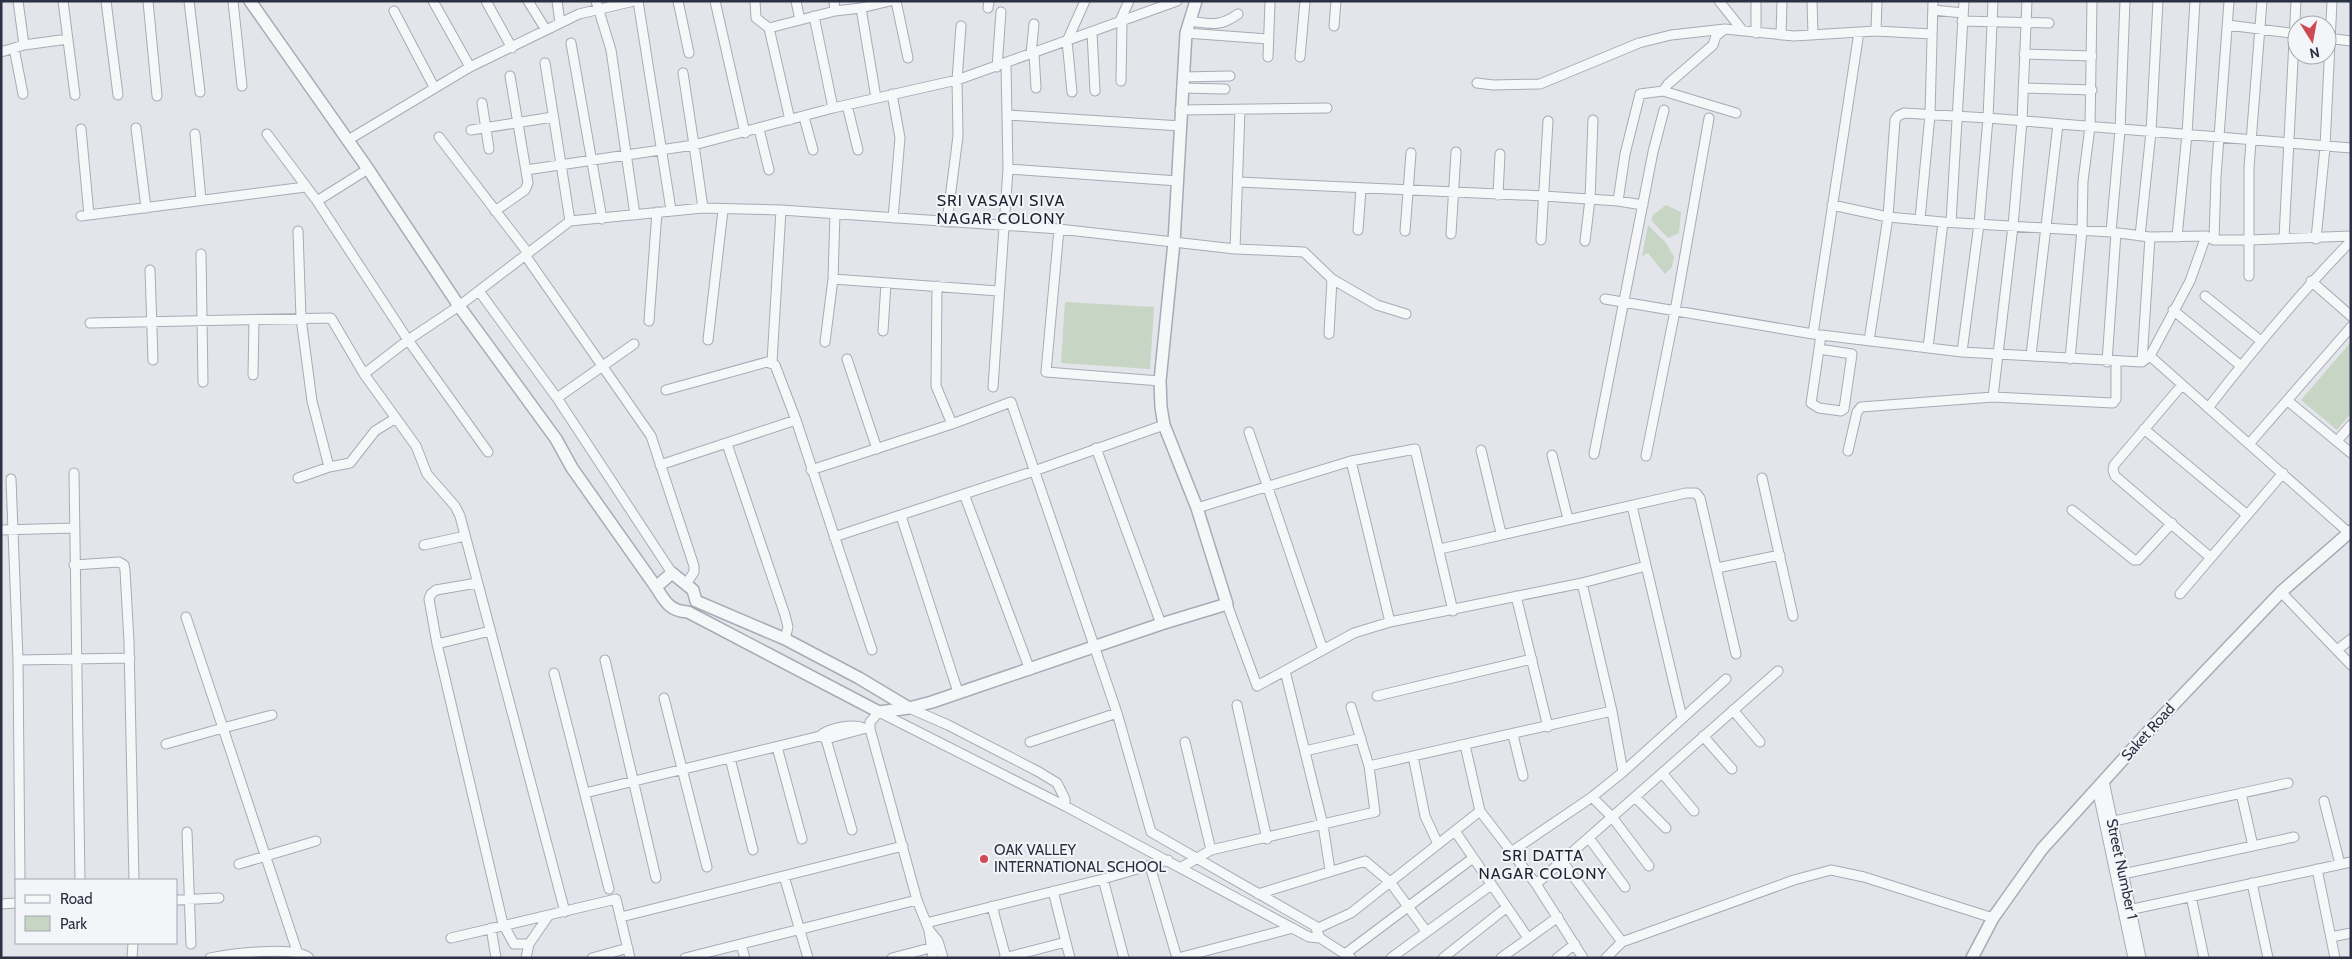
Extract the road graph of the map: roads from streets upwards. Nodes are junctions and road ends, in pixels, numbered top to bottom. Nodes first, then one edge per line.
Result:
1 (18, 1) edge
2 (63, 1) edge
3 (106, 1) edge
4 (148, 1) edge
5 (189, 1) edge
6 (233, 1) edge
7 (250, 1) edge
8 (432, 1) edge
9 (486, 1) edge
10 (528, 1) edge
11 (557, 1) edge
12 (634, 1) edge
13 (638, 1) edge
14 (678, 1) edge
15 (715, 1) edge
16 (754, 1) edge
17 (796, 1) edge
18 (834, 1) edge
19 (890, 1) edge
20 (896, 1) edge
21 (1085, 1) edge
22 (1129, 1) edge
23 (1177, 1) edge
24 (1196, 1) edge
25 (1270, 1) edge
26 (1305, 1) edge
27 (1336, 1) edge
28 (1719, 1) edge
29 (1756, 1) edge
30 (1782, 1) edge
31 (1812, 1) edge
32 (1877, 1) edge
33 (1964, 1) edge
34 (1993, 1) edge
35 (2026, 1) edge
36 (2092, 1) edge
37 (2125, 1) edge
38 (2158, 1) edge
39 (2195, 1) edge
40 (2229, 1) edge
41 (2262, 1) edge
42 (2296, 1) edge
43 (2332, 1) edge
44 (875, 3) edge
45 (597, 6) edge
46 (1933, 6) edge
47 (861, 8) junction
48 (394, 11) dead end
49 (835, 11) junction
50 (1001, 12) dead end
51 (1238, 14) dead end
52 (2296, 15) edge
53 (2331, 15) edge
54 (814, 16) junction
55 (1963, 17) junction
56 (800, 20) junction
57 (1190, 21) junction
58 (1120, 22) junction
59 (1992, 22) junction
60 (2026, 22) junction
61 (560, 23) junction
62 (2049, 23) dead end
63 (1034, 24) dead end
64 (2228, 25) junction
65 (961, 26) dead end
66 (1334, 26) dead end
67 (770, 28) junction
68 (1725, 29) junction
69 (2260, 29) junction
70 (546, 30) junction
71 (1744, 31) junction
72 (1092, 32) junction
73 (1859, 32) junction
74 (1876, 32) junction
75 (1186, 33) junction
76 (1756, 33) junction
77 (2287, 33) edge
78 (1812, 34) junction
79 (1932, 34) junction
80 (1781, 35) junction
81 (68, 39) junction
82 (1268, 39) junction
83 (2337, 39) edge
84 (1067, 41) junction
85 (2351, 41) edge
86 (571, 43) dead end
87 (24, 45) junction
88 (14, 48) junction
89 (512, 48) junction
90 (1, 52) edge
91 (689, 53) dead end
92 (1032, 54) junction
93 (2024, 54) junction
94 (2092, 56) junction
95 (1268, 57) dead end
96 (1300, 57) dead end
97 (908, 58) dead end
98 (545, 63) dead end
99 (1001, 65) junction
100 (2293, 65) edge
101 (2328, 65) edge
102 (470, 67) junction
103 (683, 72) dead end
104 (510, 76) dead end
105 (1230, 76) dead end
106 (957, 80) junction
107 (1121, 81) dead end
108 (1182, 82) junction
109 (1477, 83) dead end
110 (242, 86) dead end
111 (434, 88) junction
112 (1036, 88) dead end
113 (2023, 88) junction
114 (1225, 89) dead end
115 (2092, 90) junction
116 (1095, 91) dead end
117 (1663, 91) junction
118 (200, 92) dead end
119 (1072, 92) dead end
120 (23, 94) dead end
121 (892, 94) junction
122 (75, 95) dead end
123 (118, 95) dead end
124 (157, 96) dead end
125 (876, 98) junction
126 (482, 103) dead end
127 (847, 104) junction
128 (833, 108) junction
129 (1327, 108) dead end
130 (1180, 110) junction
131 (1240, 110) junction
132 (1664, 110) dead end
133 (1736, 113) dead end
134 (1008, 115) junction
135 (1930, 115) junction
136 (1956, 115) junction
137 (553, 117) junction
138 (804, 117) junction
139 (1709, 118) dead end
140 (1988, 118) junction
141 (790, 120) junction
142 (1594, 120) dead end
143 (1548, 121) dead end
144 (2022, 121) junction
145 (518, 122) junction
146 (2058, 124) junction
147 (1181, 126) junction
148 (2090, 126) junction
149 (486, 127) junction
150 (136, 128) dead end
151 (81, 129) dead end
152 (759, 129) junction
153 (471, 130) dead end
154 (2120, 130) junction
155 (2151, 132) junction
156 (745, 133) junction
157 (195, 134) dead end
158 (268, 134) dead end
159 (2187, 134) junction
160 (439, 137) dead end
161 (2221, 137) junction
162 (348, 140) junction
163 (2253, 140) junction
164 (2288, 142) junction
165 (694, 146) junction
166 (2325, 147) junction
167 (2351, 148) edge
168 (490, 149) dead end
169 (812, 150) dead end
170 (858, 150) dead end
171 (662, 151) junction
172 (1456, 152) dead end
173 (1411, 153) dead end
174 (1500, 154) dead end
175 (627, 156) junction
176 (592, 161) junction
177 (560, 166) junction
178 (368, 169) junction
179 (1008, 169) junction
180 (526, 170) junction
181 (768, 170) dead end
182 (1178, 181) junction
183 (1239, 182) junction
184 (305, 187) junction
185 (1361, 189) junction
186 (1408, 191) junction
187 (1453, 194) junction
188 (1498, 195) junction
189 (1544, 196) junction
190 (1590, 199) junction
191 (201, 200) junction
192 (317, 201) junction
193 (1618, 201) junction
194 (1643, 205) junction
195 (1832, 206) junction
196 (146, 208) junction
197 (703, 208) junction
198 (671, 210) junction
199 (723, 210) junction
200 (781, 210) junction
201 (495, 211) junction
202 (657, 212) junction
203 (635, 214) junction
204 (835, 214) junction
205 (1888, 217) junction
206 (893, 218) junction
207 (602, 219) junction
208 (1920, 219) junction
209 (570, 221) junction
210 (947, 222) junction
211 (1947, 222) junction
212 (1979, 224) junction
213 (1002, 225) junction
214 (2013, 226) junction
215 (1059, 229) junction
216 (2047, 229) junction
217 (1358, 230) dead end
218 (2082, 230) junction
219 (298, 231) dead end
220 (1405, 231) dead end
221 (2114, 233) junction
222 (1451, 234) dead end
223 (2140, 236) junction
224 (2177, 236) junction
225 (2351, 236) edge
226 (2150, 237) junction
227 (2210, 238) junction
228 (2284, 238) junction
229 (2316, 239) junction
230 (1542, 240) dead end
231 (2249, 240) junction
232 (1585, 241) dead end
233 (2351, 241) edge
234 (1174, 242) junction
235 (1235, 249) junction
236 (201, 254) dead end
237 (527, 254) junction
238 (150, 270) dead end
239 (2249, 276) dead end
240 (833, 279) junction
241 (1332, 279) junction
242 (2311, 281) junction
243 (886, 283) junction
244 (937, 286) junction
245 (479, 291) junction
246 (998, 291) junction
247 (2204, 296) dead end
248 (1605, 299) dead end
249 (1624, 301) junction
250 (459, 306) junction
251 (2173, 310) junction
252 (1675, 311) junction
253 (1406, 314) dead end
254 (2351, 316) edge
255 (301, 318) junction
256 (254, 320) junction
257 (152, 321) junction
258 (202, 321) junction
259 (649, 321) dead end
260 (90, 323) dead end
261 (2351, 327) edge
262 (883, 331) dead end
263 (1329, 334) dead end
264 (1817, 334) junction
265 (408, 340) junction
266 (708, 340) dead end
267 (1869, 341) junction
268 (2260, 341) junction
269 (825, 342) dead end
270 (634, 344) dead end
271 (1928, 348) junction
272 (1819, 349) junction
273 (1962, 352) junction
274 (1998, 355) junction
275 (2031, 355) junction
276 (2150, 356) junction
277 (847, 359) dead end
278 (2070, 359) junction
279 (153, 360) dead end
280 (2112, 361) junction
281 (772, 362) junction
282 (2142, 362) junction
283 (603, 365) junction
284 (2241, 366) junction
285 (364, 374) junction
286 (253, 375) dead end
287 (1160, 381) junction
288 (203, 382) dead end
289 (2182, 385) junction
290 (992, 387) dead end
291 (666, 390) dead end
292 (1992, 397) junction
293 (556, 398) junction
294 (2288, 401) junction
295 (2208, 408) junction
296 (396, 418) junction
297 (796, 420) junction
298 (952, 424) junction
299 (1164, 425) junction
300 (2351, 425) edge
301 (2144, 429) junction
302 (1249, 432) dead end
303 (2337, 441) junction
304 (727, 444) junction
305 (2249, 444) junction
306 (1096, 448) junction
307 (877, 449) junction
308 (1481, 450) dead end
309 (1848, 451) dead end
310 (488, 452) dead end
311 (2351, 453) edge
312 (1594, 454) dead end
313 (1552, 455) dead end
314 (1646, 456) dead end
315 (1351, 461) junction
316 (660, 465) junction
317 (329, 467) junction
318 (811, 470) junction
319 (1034, 472) junction
320 (2283, 473) junction
321 (74, 474) dead end
322 (298, 478) dead end
323 (1762, 478) dead end
324 (11, 479) dead end
325 (1267, 488) junction
326 (964, 494) junction
327 (1632, 506) junction
328 (1197, 508) junction
329 (2072, 510) dead end
330 (2246, 514) junction
331 (901, 516) junction
332 (1568, 519) junction
333 (2172, 523) junction
334 (73, 528) junction
335 (12, 529) junction
336 (1, 530) edge
337 (2350, 532) edge
338 (1501, 534) junction
339 (465, 536) junction
340 (834, 537) junction
341 (424, 545) dead end
342 (1440, 549) junction
343 (1780, 555) junction
344 (2210, 557) junction
345 (74, 565) junction
346 (1646, 566) junction
347 (1716, 568) junction
348 (672, 573) junction
349 (477, 583) junction
350 (1582, 583) junction
351 (686, 584) junction
352 (656, 587) junction
353 (2281, 592) junction
354 (2180, 594) dead end
355 (1516, 596) junction
356 (704, 604) junction
357 (1227, 604) junction
358 (1453, 611) junction
359 (1793, 616) dead end
360 (186, 617) dead end
361 (698, 617) junction
362 (1390, 622) junction
363 (1160, 624) junction
364 (490, 631) junction
365 (786, 633) junction
366 (2351, 639) edge
367 (437, 644) junction
368 (1095, 646) junction
369 (872, 650) dead end
370 (1323, 650) junction
371 (2337, 650) junction
372 (1736, 654) dead end
373 (130, 658) junction
374 (18, 660) junction
375 (604, 660) dead end
376 (1532, 660) junction
377 (76, 661) junction
378 (2351, 665) edge
379 (1030, 670) junction
380 (1285, 671) junction
381 (1778, 671) dead end
382 (554, 673) dead end
383 (1726, 678) dead end
384 (958, 692) junction
385 (1377, 696) dead end
386 (664, 698) dead end
387 (1237, 705) dead end
388 (1352, 707) dead end
389 (909, 708) junction
390 (1733, 710) junction
391 (879, 712) junction
392 (1612, 712) junction
393 (1117, 713) junction
394 (272, 715) dead end
395 (1682, 718) junction
396 (867, 727) junction
397 (1548, 727) junction
398 (223, 728) junction
399 (1513, 735) junction
400 (1703, 736) junction
401 (823, 738) junction
402 (1361, 738) junction
403 (1030, 742) dead end
404 (1185, 742) dead end
405 (1760, 742) dead end
406 (166, 744) dead end
407 (1465, 745) junction
408 (777, 748) junction
409 (1305, 751) junction
410 (1413, 756) junction
411 (730, 758) junction
412 (1369, 766) junction
413 (683, 769) junction
414 (1732, 769) dead end
415 (1622, 772) junction
416 (1662, 773) junction
417 (1524, 776) dead end
418 (632, 781) junction
419 (2288, 783) dead end
420 (2100, 784) junction
421 (585, 792) junction
422 (2241, 793) junction
423 (1592, 797) junction
424 (1635, 797) junction
425 (2324, 801) dead end
426 (1065, 806) junction
427 (1694, 810) dead end
428 (1480, 812) junction
429 (1612, 817) junction
430 (2108, 822) junction
431 (1323, 825) junction
432 (1666, 828) dead end
433 (852, 830) dead end
434 (187, 832) dead end
435 (1455, 832) junction
436 (1589, 838) junction
437 (2294, 838) dead end
438 (802, 839) dead end
439 (1267, 839) junction
440 (316, 841) dead end
441 (1438, 844) junction
442 (903, 846) junction
443 (2253, 846) junction
444 (753, 850) dead end
445 (1211, 850) junction
446 (1511, 852) junction
447 (267, 856) junction
448 (1473, 858) junction
449 (1168, 860) junction
450 (1562, 861) junction
451 (2351, 862) edge
452 (1188, 863) junction
453 (239, 864) dead end
454 (2340, 864) junction
455 (1150, 866) junction
456 (1649, 866) dead end
457 (707, 867) dead end
458 (2316, 869) junction
459 (1330, 870) junction
460 (2123, 874) junction
461 (784, 876) junction
462 (656, 878) dead end
463 (20, 879) edge
464 (80, 879) edge
465 (134, 879) edge
466 (1103, 879) junction
467 (1390, 882) junction
468 (2252, 883) junction
469 (1536, 884) junction
470 (1491, 885) junction
471 (1625, 887) dead end
472 (609, 889) dead end
473 (1053, 891) junction
474 (1250, 895) junction
475 (2191, 896) junction
476 (219, 898) dead end
477 (188, 899) junction
478 (178, 900) edge
479 (917, 900) junction
480 (15, 903) edge
481 (1, 904) edge
482 (992, 906) junction
483 (1407, 906) junction
484 (1507, 908) junction
485 (2127, 910) junction
486 (565, 912) junction
487 (549, 915) junction
488 (621, 917) junction
489 (1558, 917) junction
490 (1994, 918) junction
491 (503, 924) junction
492 (928, 927) junction
493 (491, 928) junction
494 (800, 928) junction
495 (1293, 928) junction
496 (1426, 931) junction
497 (1318, 933) junction
498 (2351, 933) edge
499 (2331, 937) junction
500 (451, 938) dead end
501 (1528, 938) junction
502 (1066, 942) junction
503 (1622, 942) junction
504 (133, 944) edge
505 (191, 944) dead end
506 (529, 944) junction
507 (1575, 944) junction
508 (741, 945) junction
509 (297, 951) junction
510 (629, 953) edge
511 (932, 953) edge
512 (1348, 956) edge
513 (132, 958) edge
514 (210, 958) edge
515 (309, 958) edge
516 (496, 958) edge
517 (526, 958) edge
518 (592, 958) edge
519 (685, 958) edge
520 (745, 958) edge
521 (808, 958) edge
522 (892, 958) edge
523 (943, 958) edge
524 (1005, 958) edge
525 (1070, 958) edge
526 (1124, 958) edge
527 (1177, 958) edge
528 (1390, 958) edge
529 (1443, 958) edge
530 (1501, 958) edge
531 (1557, 958) edge
532 (1583, 958) edge
533 (1606, 958) edge
534 (1972, 958) edge
535 (2133, 958) edge
536 (2141, 958) edge
537 (2204, 958) edge
538 (2268, 958) edge
539 (2335, 958) edge

1 - 87 street
2 - 81 street
3 - 123 street
4 - 124 street
5 - 118 street
6 - 110 street
7 - 162 street
8 - 102 street
9 - 89 street
10 - 70 street
11 - 61 street
12 - 45 street
13 - 171 street
14 - 91 street
15 - 156 street
16 - 67 street
17 - 56 street
18 - 49 street
19 - 44 street
20 - 97 street
21 - 84 street
22 - 58 street
23 - 58 street
24 - 57 street
25 - 82 street
26 - 96 street
27 - 66 street
28 - 71 street
29 - 76 street
30 - 80 street
31 - 78 street
32 - 74 street
33 - 55 street
34 - 59 street
35 - 60 street
36 - 94 street
37 - 154 street
38 - 155 street
39 - 159 street
40 - 64 street
41 - 69 street
42 - 52 street
43 - 53 street
44 - 47 street
45 - 61 street
45 - 175 street
46 - 55 street
46 - 79 street
47 - 49 street
47 - 125 street
48 - 111 street
49 - 54 street
50 - 99 street
51 - 57 street
54 - 56 street
54 - 128 street
55 - 59 street
55 - 136 street
56 - 67 street
57 - 75 street
58 - 72 street
58 - 107 street
59 - 60 street
59 - 140 street
60 - 62 street
60 - 93 street
61 - 70 street
63 - 92 street
64 - 69 street
64 - 161 street
65 - 106 street
67 - 141 street
68 - 71 street
68 - 109 street
68 - 117 street
69 - 77 street
69 - 163 street
70 - 89 street
71 - 76 street
72 - 84 street
72 - 116 street
73 - 74 street
73 - 78 street
73 - 195 street
74 - 79 street
75 - 82 street
75 - 108 street
76 - 80 street
78 - 80 street
79 - 135 street
81 - 87 street
81 - 122 street
82 - 95 street
83 - 85 street
84 - 92 street
84 - 119 street
86 - 176 street
87 - 88 street
88 - 90 street
88 - 120 street
89 - 102 street
92 - 99 street
92 - 112 street
93 - 94 street
93 - 113 street
94 - 115 street
98 - 137 street
99 - 106 street
99 - 134 street
100 - 164 street
101 - 166 street
102 - 111 street
103 - 165 street
104 - 145 street
105 - 108 street
106 - 121 street
106 - 210 street
108 - 114 street
108 - 130 street
111 - 162 street
113 - 115 street
113 - 144 street
115 - 148 street
117 - 133 street
117 - 193 street
121 - 125 street
121 - 206 street
125 - 127 street
126 - 149 street
127 - 128 street
127 - 170 street
128 - 138 street
129 - 131 street
130 - 131 street
130 - 147 street
131 - 183 street
132 - 194 street
134 - 147 street
134 - 179 street
135 - 136 street
135 - 205 street
135 - 208 street
136 - 140 street
136 - 211 street
137 - 145 street
137 - 177 street
138 - 141 street
138 - 169 street
139 - 252 street
140 - 144 street
140 - 212 street
141 - 152 street
142 - 190 street
143 - 189 street
144 - 146 street
144 - 214 street
145 - 149 street
145 - 180 street
146 - 148 street
146 - 216 street
147 - 182 street
148 - 154 street
148 - 218 street
149 - 153 street
149 - 168 street
150 - 196 street
151 - 196 street
152 - 156 street
152 - 181 street
154 - 155 street
154 - 221 street
155 - 159 street
155 - 223 street
156 - 165 street
157 - 191 street
158 - 184 street
159 - 161 street
159 - 224 street
160 - 201 street
161 - 163 street
161 - 227 street
162 - 178 street
163 - 164 street
163 - 231 street
164 - 166 street
164 - 228 street
165 - 171 street
165 - 197 street
166 - 167 street
166 - 229 street
171 - 175 street
171 - 198 street
172 - 187 street
173 - 186 street
174 - 188 street
175 - 176 street
175 - 203 street
176 - 177 street
176 - 207 street
177 - 180 street
177 - 209 street
178 - 192 street
178 - 250 street
179 - 182 street
179 - 213 street
180 - 201 street
182 - 234 street
183 - 185 street
183 - 235 street
184 - 191 street
184 - 192 street
185 - 186 street
185 - 217 street
186 - 187 street
186 - 220 street
187 - 188 street
187 - 222 street
188 - 189 street
189 - 190 street
189 - 230 street
190 - 193 street
190 - 232 street
191 - 196 street
192 - 265 street
193 - 194 street
194 - 249 street
195 - 205 street
195 - 264 street
197 - 198 street
197 - 199 street
198 - 202 street
199 - 200 street
199 - 266 street
200 - 204 street
200 - 281 street
201 - 237 street
202 - 203 street
202 - 259 street
203 - 207 street
204 - 206 street
204 - 240 street
205 - 208 street
205 - 267 street
206 - 210 street
207 - 209 street
208 - 211 street
209 - 237 street
210 - 213 street
211 - 212 street
211 - 271 street
212 - 214 street
212 - 273 street
213 - 215 street
213 - 246 street
214 - 216 street
214 - 274 street
215 - 234 street
215 - 287 street
216 - 218 street
216 - 275 street
218 - 221 street
218 - 278 street
219 - 255 street
221 - 223 street
221 - 280 street
223 - 226 street
224 - 226 street
224 - 227 street
225 - 229 street
226 - 282 street
227 - 231 street
227 - 251 street
228 - 229 street
228 - 231 street
231 - 239 street
233 - 242 street
234 - 235 street
234 - 287 street
235 - 241 street
236 - 258 street
237 - 245 street
237 - 283 street
238 - 257 street
240 - 243 street
240 - 269 street
241 - 253 street
241 - 263 street
242 - 254 street
242 - 268 street
243 - 244 street
243 - 262 street
244 - 246 street
244 - 298 street
245 - 250 street
245 - 293 street
246 - 290 street
247 - 268 street
248 - 249 street
249 - 252 street
249 - 312 street
250 - 265 street
250 - 352 street
251 - 276 street
251 - 284 street
252 - 264 street
252 - 314 street
255 - 256 street
255 - 285 street
255 - 317 street
256 - 258 street
256 - 286 street
257 - 258 street
257 - 260 street
257 - 279 street
258 - 288 street
261 - 294 street
264 - 267 street
264 - 272 street
265 - 285 street
265 - 310 street
267 - 271 street
268 - 284 street
270 - 283 street
271 - 273 street
272 - 272 street
273 - 274 street
274 - 275 street
274 - 292 street
275 - 278 street
276 - 282 street
276 - 289 street
277 - 307 street
278 - 280 street
280 - 282 street
280 - 292 street
281 - 291 street
281 - 297 street
283 - 293 street
283 - 316 street
284 - 295 street
285 - 296 street
287 - 299 street
289 - 295 street
289 - 301 street
292 - 309 street
293 - 348 street
294 - 303 street
294 - 305 street
295 - 305 street
296 - 317 street
296 - 339 street
297 - 304 street
297 - 318 street
298 - 307 street
298 - 319 street
299 - 306 street
299 - 328 street
300 - 303 street
301 - 330 street
301 - 333 street
302 - 325 street
303 - 311 street
304 - 316 street
304 - 365 street
305 - 320 street
306 - 319 street
306 - 363 street
307 - 318 street
308 - 338 street
313 - 332 street
315 - 325 street
315 - 342 street
315 - 362 street
316 - 351 street
317 - 322 street
318 - 340 street
319 - 326 street
319 - 368 street
320 - 330 street
320 - 337 street
321 - 334 street
323 - 343 street
324 - 335 street
325 - 328 street
325 - 370 street
326 - 331 street
326 - 379 street
327 - 332 street
327 - 346 street
327 - 347 street
328 - 357 street
329 - 333 street
330 - 344 street
331 - 340 street
331 - 384 street
332 - 338 street
333 - 344 street
334 - 335 street
334 - 345 street
335 - 336 street
335 - 374 street
337 - 353 street, Saket Road
338 - 342 street
339 - 341 street
339 - 349 street
340 - 369 street
342 - 358 street
343 - 347 street
343 - 359 street
344 - 354 street
345 - 373 street
345 - 377 street
346 - 350 street
346 - 395 street
347 - 372 street
348 - 351 street
348 - 352 street
349 - 364 street
349 - 367 street
350 - 355 street
350 - 392 street
351 - 356 street
352 - 361 street
353 - 371 street
353 - 420 street, Saket Road
355 - 358 street
355 - 376 street
356 - 361 street
356 - 365 street
357 - 363 street
357 - 380 street
358 - 362 street
360 - 398 street
361 - 391 street
362 - 370 street
363 - 368 street
364 - 367 street
364 - 486 street
365 - 389 street
366 - 371 street
367 - 491 street
368 - 379 street
368 - 393 street
370 - 380 street
371 - 378 street
373 - 377 street
373 - 465 street
374 - 377 street
374 - 463 street
375 - 418 street
376 - 385 street
376 - 397 street
377 - 464 street
379 - 384 street
380 - 409 street
381 - 390 street
382 - 421 street
383 - 395 street
384 - 389 street
386 - 413 street
387 - 439 street
388 - 402 street
389 - 391 street
389 - 426 street
390 - 400 street
390 - 405 street
391 - 396 street
391 - 426 street
392 - 397 street
392 - 415 street
393 - 403 street
393 - 452 street
394 - 398 street
395 - 415 street
396 - 401 street
396 - 442 street
397 - 399 street
398 - 406 street
398 - 447 street
399 - 407 street
399 - 417 street
400 - 414 street
400 - 416 street
401 - 408 street
401 - 433 street
402 - 409 street
402 - 412 street
404 - 445 street
407 - 410 street
407 - 428 street
408 - 411 street
408 - 438 street
409 - 431 street
410 - 412 street
410 - 441 street
411 - 413 street
411 - 444 street
412 - 431 street
413 - 418 street
413 - 457 street
415 - 423 street
416 - 424 street
416 - 427 street
418 - 421 street
418 - 462 street
419 - 422 street
420 - 430 street, Street Number 1
420 - 490 street, Saket Road
421 - 472 street
422 - 430 street
422 - 443 street
423 - 429 street
423 - 446 street
424 - 429 street
424 - 432 street
425 - 454 street
426 - 449 street
428 - 435 street
428 - 446 street
429 - 436 street
429 - 456 street
430 - 460 street, Street Number 1
430 - 485 street, Street Number 1
431 - 439 street
431 - 459 street
434 - 477 street
435 - 441 street
435 - 448 street
436 - 450 street
436 - 471 street
437 - 443 street
439 - 445 street
440 - 447 street
441 - 467 street
442 - 461 street
442 - 479 street
443 - 460 street
445 - 452 street
446 - 469 street
447 - 453 street
447 - 509 street
448 - 470 street
448 - 483 street
449 - 452 street
449 - 455 street
450 - 469 street
450 - 503 street
451 - 454 street
452 - 474 street
452 - 474 street
454 - 458 street
455 - 466 street
455 - 527 street
458 - 468 street
458 - 499 street
459 - 467 street
459 - 474 street
460 - 485 street, Street Number 1
461 - 488 street
461 - 494 street
466 - 473 street
466 - 526 street
467 - 483 street
467 - 497 street
468 - 475 street
468 - 538 street
469 - 489 street
470 - 484 street
470 - 496 street
473 - 482 street
473 - 502 street
474 - 495 street
474 - 497 street
475 - 485 street
475 - 537 street
476 - 477 street
477 - 478 street
477 - 505 street
479 - 492 street
479 - 494 street
480 - 481 street
482 - 492 street
482 - 524 street
483 - 496 street
483 - 512 street
484 - 501 street
484 - 529 street
485 - 535 street, Street Number 1
485 - 536 street, Street Number 1
486 - 487 street
486 - 488 street
487 - 491 street
487 - 506 street
488 - 510 street
489 - 501 street
489 - 507 street
490 - 503 street
490 - 534 street, Saket Road
491 - 493 street
491 - 506 street
492 - 511 street
492 - 523 street
493 - 500 street
493 - 516 street
494 - 508 street
494 - 521 street
495 - 497 street
495 - 527 street
496 - 528 street
497 - 512 street
498 - 499 street
499 - 539 street
501 - 530 street
502 - 524 street
502 - 525 street
503 - 533 street
504 - 513 street
506 - 517 street
507 - 531 street
507 - 532 street
508 - 519 street
508 - 520 street
509 - 514 street
509 - 515 street
510 - 518 street
511 - 522 street

